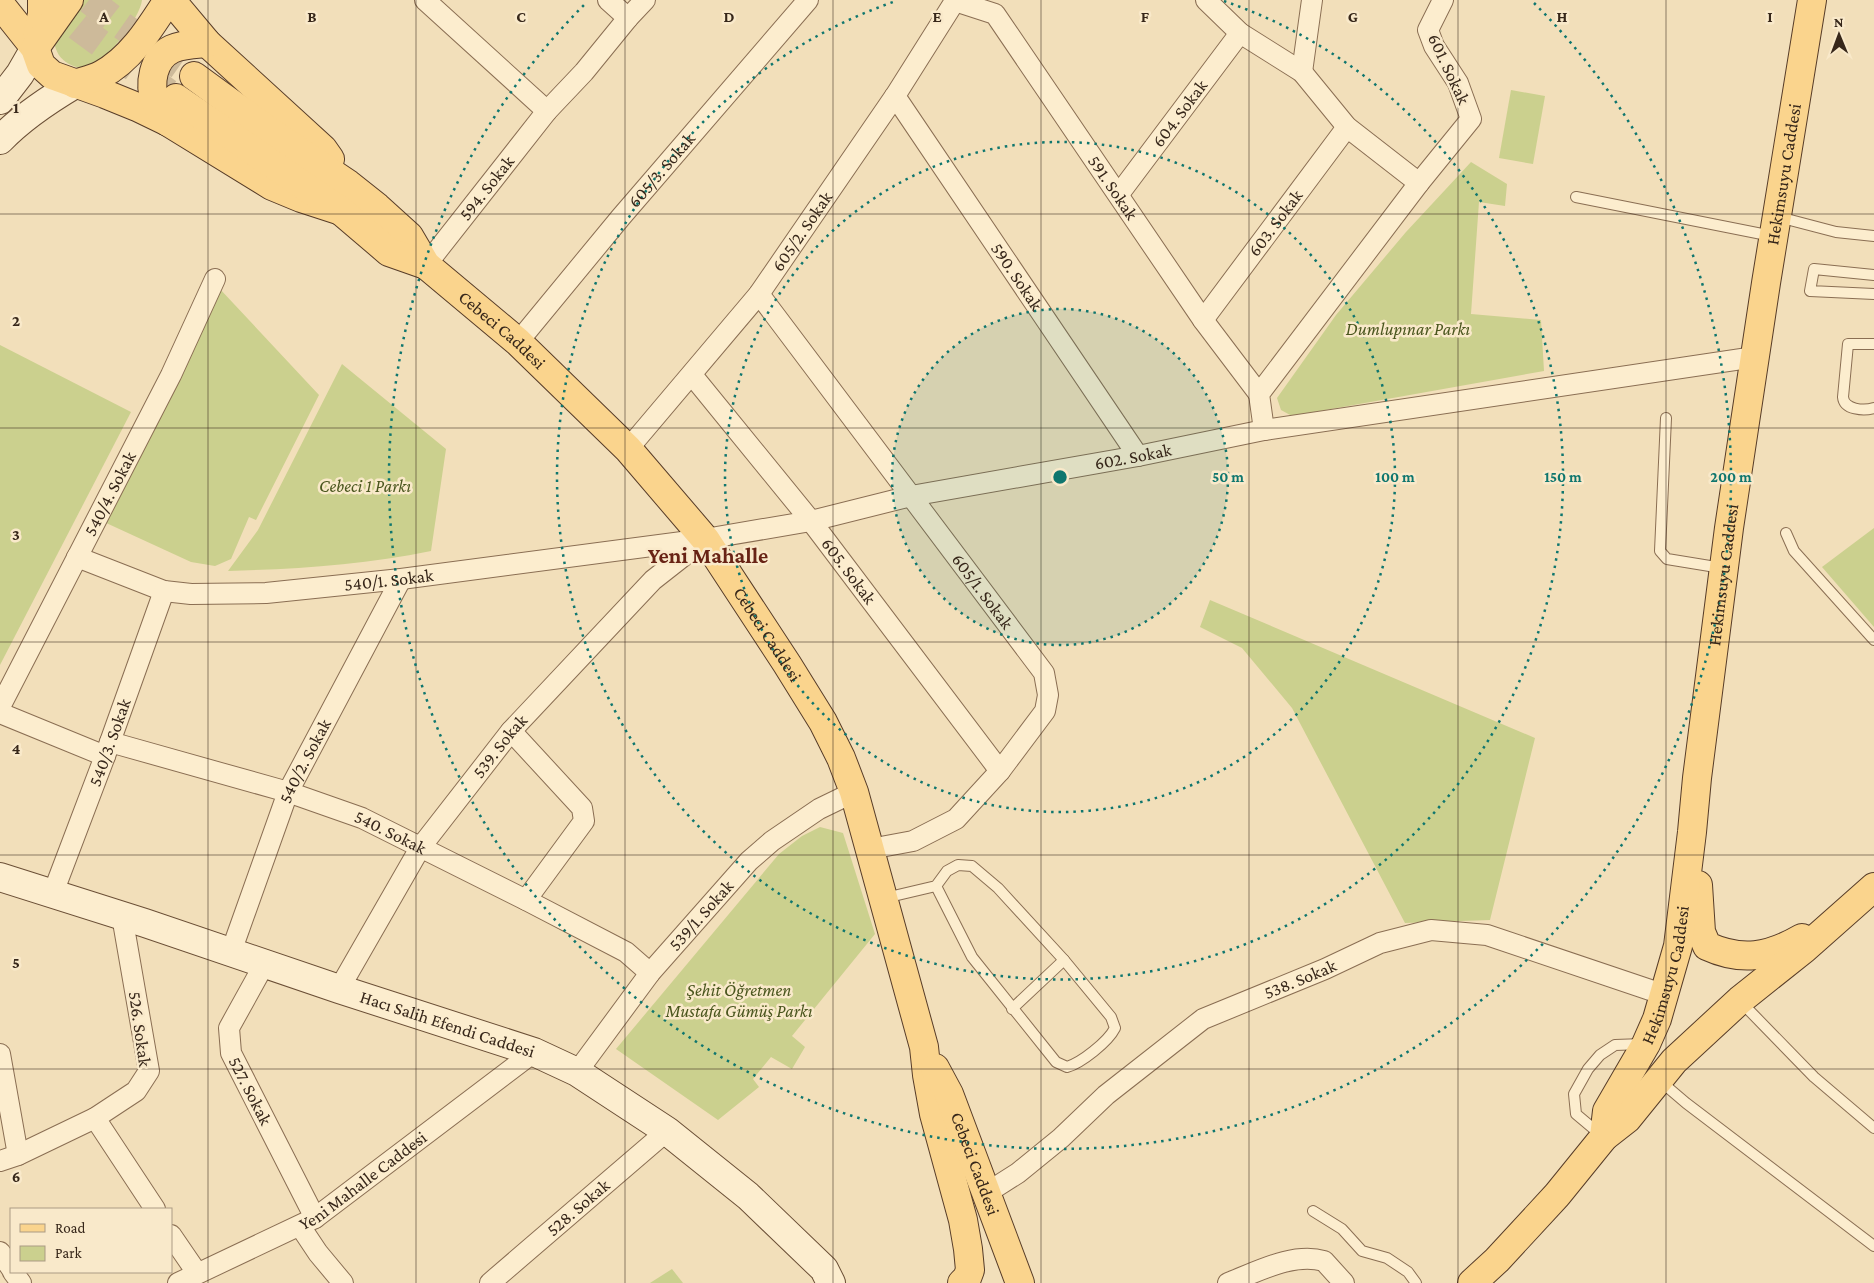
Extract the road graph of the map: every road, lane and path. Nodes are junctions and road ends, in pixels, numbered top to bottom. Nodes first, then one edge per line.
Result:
1 (42, 0) edge
2 (69, 0) edge
3 (169, 0) edge
4 (425, 0) edge
5 (608, 0) edge
6 (645, 0) edge
7 (808, 0) edge
8 (1206, 0) edge
9 (1312, 0) edge
10 (1443, 0) edge
11 (1812, 0) edge
12 (954, 1) edge
13 (0, 4) edge
14 (628, 18) junction
15 (1240, 33) junction
16 (207, 43) junction
17 (35, 48) junction
18 (1302, 72) junction
19 (194, 76) tunnel mouth
20 (75, 84) junction
21 (895, 96) junction
22 (0, 100) edge
23 (172, 110) junction
24 (547, 110) junction
25 (1347, 127) junction
26 (0, 140) edge
27 (1420, 183) junction
28 (348, 184) junction
29 (1119, 194) junction
30 (1576, 197) dead end
31 (1776, 227) junction
32 (1874, 236) edge
33 (426, 265) junction
34 (1874, 275) edge
35 (215, 279) dead end
36 (760, 294) junction
37 (1874, 294) edge
38 (1203, 320) junction
39 (518, 342) junction
40 (1874, 344) edge
41 (1755, 357) junction
42 (692, 375) junction
43 (1259, 394) junction
44 (1874, 408) edge
45 (1666, 418) dead end
46 (1264, 430) junction
47 (628, 449) junction
48 (1138, 456) junction
49 (911, 496) junction
50 (811, 520) junction
51 (1786, 533) dead end
52 (705, 539) junction
53 (77, 557) junction
54 (1724, 568) junction
55 (401, 579) junction
56 (164, 591) junction
57 (1874, 640) edge
58 (0, 707) edge
59 (0, 713) edge
60 (511, 731) junction
61 (108, 749) junction
62 (1000, 771) junction
63 (288, 792) junction
64 (854, 792) junction
65 (1692, 832) junction
66 (420, 848) junction
67 (870, 849) junction
68 (0, 877) edge
69 (936, 886) junction
70 (53, 893) junction
71 (1871, 896) edge
72 (884, 898) junction
73 (526, 900) junction
74 (1842, 915) junction
75 (122, 916) junction
76 (231, 952) junction
77 (1064, 960) junction
78 (266, 962) junction
79 (650, 973) junction
80 (340, 989) junction
81 (1665, 995) junction
82 (1740, 1000) junction
83 (1012, 1009) junction
84 (1646, 1044) junction
85 (924, 1047) junction
86 (534, 1052) junction
87 (0, 1054) edge
88 (577, 1072) junction
89 (1658, 1080) junction
90 (95, 1118) junction
91 (1874, 1128) edge
92 (667, 1131) junction
93 (1604, 1137) junction
94 (9, 1158) edge
95 (954, 1184) junction
96 (985, 1194) junction
97 (154, 1208) edge
98 (1312, 1211) dead end
99 (308, 1222) junction
100 (172, 1236) edge
101 (1874, 1246) edge
102 (0, 1252) edge
103 (10, 1267) edge
104 (197, 1273) junction
105 (178, 1283) edge
106 (342, 1283) edge
107 (490, 1283) edge
108 (831, 1283) edge
109 (962, 1283) edge
110 (1020, 1283) edge
111 (1228, 1283) edge
112 (1344, 1283) edge
113 (1416, 1283) edge
114 (1472, 1283) edge

1 - 17 main road
2 - 17 main road
3 - 16 main road
3 - 20 main road
4 - 24 street
5 - 14 street
6 - 14 street, 594. Sokak
7 - 39 street, 605/3. Sokak
8 - 15 street
9 - 18 street
10 - 27 street, 601. Sokak
11 - 31 main road, Hekimsuyu Caddesi
12 - 21 street, 605/2. Sokak
12 - 29 street, 591. Sokak
13 - 17 main road
14 - 24 street, 594. Sokak
15 - 18 street
15 - 29 street, 604. Sokak
16 - 23 main road
16 - 28 main road
17 - 20 main road
17 - 22 main road
18 - 25 street
19 - 28 main road, Cebeci Caddesi
20 - 23 main road
20 - 26 main road
21 - 36 street, 605/2. Sokak
21 - 48 street, 590. Sokak
23 - 33 main road, Cebeci Caddesi
24 - 33 street, 594. Sokak
25 - 27 street
25 - 38 street, 603. Sokak
27 - 43 street
28 - 33 main road, Cebeci Caddesi
29 - 38 street, 591. Sokak
30 - 31 lane
31 - 32 lane
31 - 41 main road, Hekimsuyu Caddesi
33 - 39 main road, Cebeci Caddesi
34 - 37 lane
35 - 53 street, 540/4. Sokak
36 - 42 street, 605/2. Sokak
36 - 49 street, 605/1. Sokak
38 - 43 street, 591. Sokak
39 - 47 main road, Cebeci Caddesi
40 - 44 lane
41 - 46 street, 602. Sokak
41 - 54 main road, Hekimsuyu Caddesi
42 - 47 street, 605/2. Sokak
42 - 50 street, 605. Sokak
43 - 46 street
45 - 54 lane
46 - 48 street, 602. Sokak
47 - 52 main road, Cebeci Caddesi
48 - 49 street, 602. Sokak
49 - 50 street, 602. Sokak
49 - 62 street, 605/1. Sokak
50 - 52 street, 602. Sokak
50 - 62 street, 605. Sokak
51 - 57 lane
52 - 55 street, 540/1. Sokak
52 - 60 street, 539. Sokak
52 - 64 main road, Cebeci Caddesi
53 - 56 street, 540/1. Sokak
53 - 58 street, 540/4. Sokak
54 - 65 main road, Hekimsuyu Caddesi
55 - 56 street, 540/1. Sokak
55 - 63 street, 540/2. Sokak
56 - 61 street, 540/3. Sokak
59 - 61 street, 540. Sokak
60 - 66 street, 539. Sokak
60 - 73 street
61 - 63 street, 540. Sokak
61 - 70 street, 540/3. Sokak
62 - 67 street, 605/1. Sokak
63 - 66 street, 540. Sokak
63 - 76 street, 540/2. Sokak
64 - 67 main road, Cebeci Caddesi
64 - 79 street, 539/1. Sokak
65 - 74 main road
65 - 81 main road, Hekimsuyu Caddesi
66 - 73 street, 540. Sokak
66 - 80 street, 539. Sokak
67 - 72 main road, Cebeci Caddesi
68 - 70 main road, Hacı Salih Efendi Caddesi
69 - 72 lane
69 - 77 lane
69 - 83 lane
70 - 75 main road, Hacı Salih Efendi Caddesi
71 - 74 main road
72 - 85 main road, Cebeci Caddesi
73 - 79 street, 540. Sokak
74 - 82 main road, Hekimsuyu Caddesi
75 - 76 main road, Hacı Salih Efendi Caddesi
75 - 90 street, 526. Sokak
76 - 78 main road, Hacı Salih Efendi Caddesi
77 - 83 lane
77 - 83 lane
78 - 80 main road, Hacı Salih Efendi Caddesi
78 - 99 street, 527. Sokak
79 - 88 street, 539/1. Sokak
80 - 86 main road, Hacı Salih Efendi Caddesi
81 - 84 main road, Hekimsuyu Caddesi
81 - 96 street, 538. Sokak
82 - 89 main road, Hekimsuyu Caddesi
82 - 91 lane
84 - 93 main road, Hekimsuyu Caddesi
84 - 93 lane
85 - 95 main road, Cebeci Caddesi
85 - 96 main road, Cebeci Caddesi
86 - 88 main road, Hacı Salih Efendi Caddesi
86 - 99 street, Yeni Mahalle Caddesi
87 - 94 street
88 - 92 main road, Hacı Salih Efendi Caddesi
89 - 93 main road, Hekimsuyu Caddesi
89 - 101 lane
90 - 94 street, 526. Sokak
90 - 97 street
92 - 107 street, 528. Sokak
92 - 108 main road, Hacı Salih Efendi Caddesi
93 - 114 main road, Hekimsuyu Caddesi
95 - 96 main road
95 - 109 main road, Cebeci Caddesi
96 - 110 main road, Cebeci Caddesi
98 - 113 lane
99 - 104 street, Yeni Mahalle Caddesi
99 - 106 street, 527. Sokak
100 - 104 street
102 - 103 street
104 - 105 street, Yeni Mahalle Caddesi
111 - 112 street

